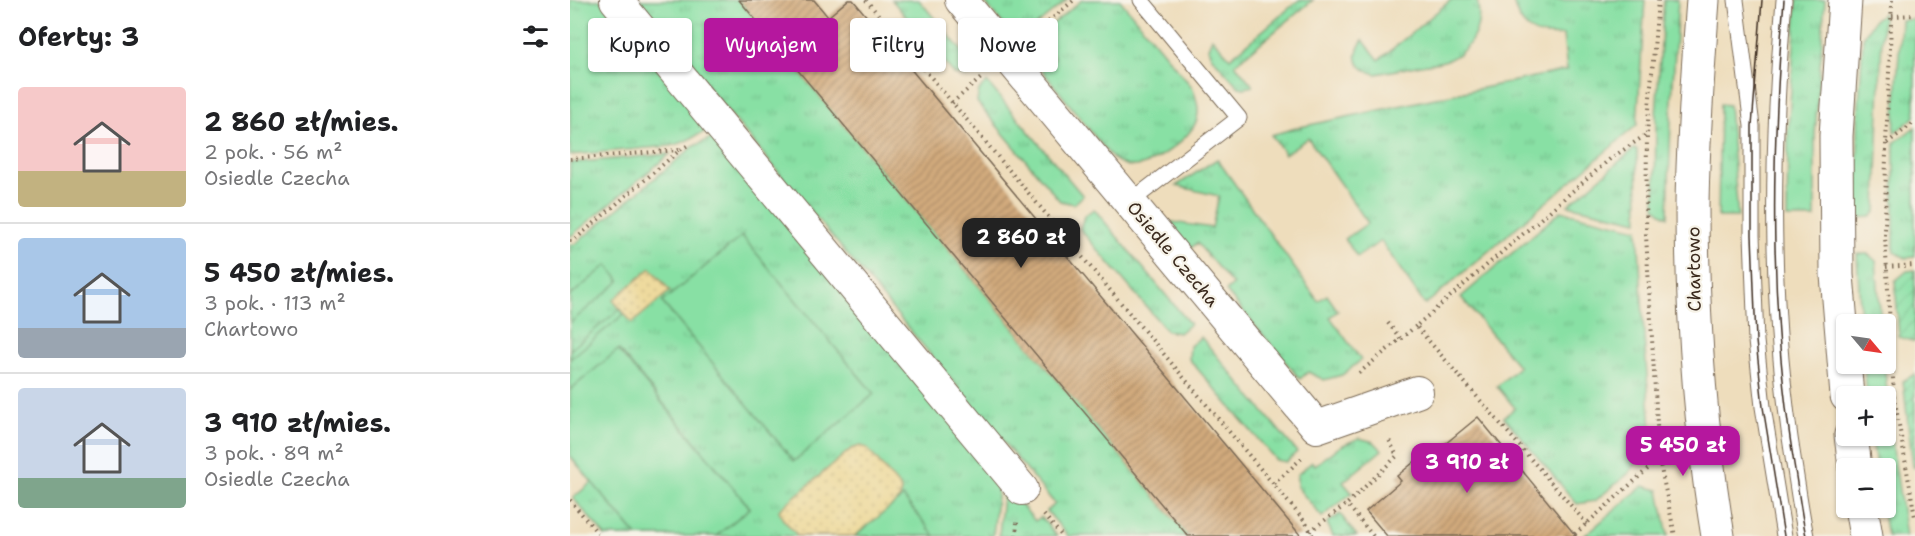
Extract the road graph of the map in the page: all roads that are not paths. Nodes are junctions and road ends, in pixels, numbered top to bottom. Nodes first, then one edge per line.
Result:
1 (616, 0) edge
2 (961, 0) edge
3 (1141, 0) edge
4 (1703, 0) edge
5 (1736, 0) edge
6 (1784, 0) edge
7 (1845, 0) edge
8 (1130, 202) junction
9 (1846, 386) edge
10 (1417, 392) dead end
11 (1022, 489) dead end
12 (1863, 518) edge
13 (1719, 536) edge
14 (1784, 536) edge
15 (1806, 536) edge
16 (1866, 536) edge

1 - 11 street
2 - 8 street, Osiedle Czecha
3 - 8 lane
4 - 13 street, Chartowo
5 - 14 lane
6 - 15 lane
7 - 9 street
8 - 10 street, Osiedle Czecha
12 - 16 street

